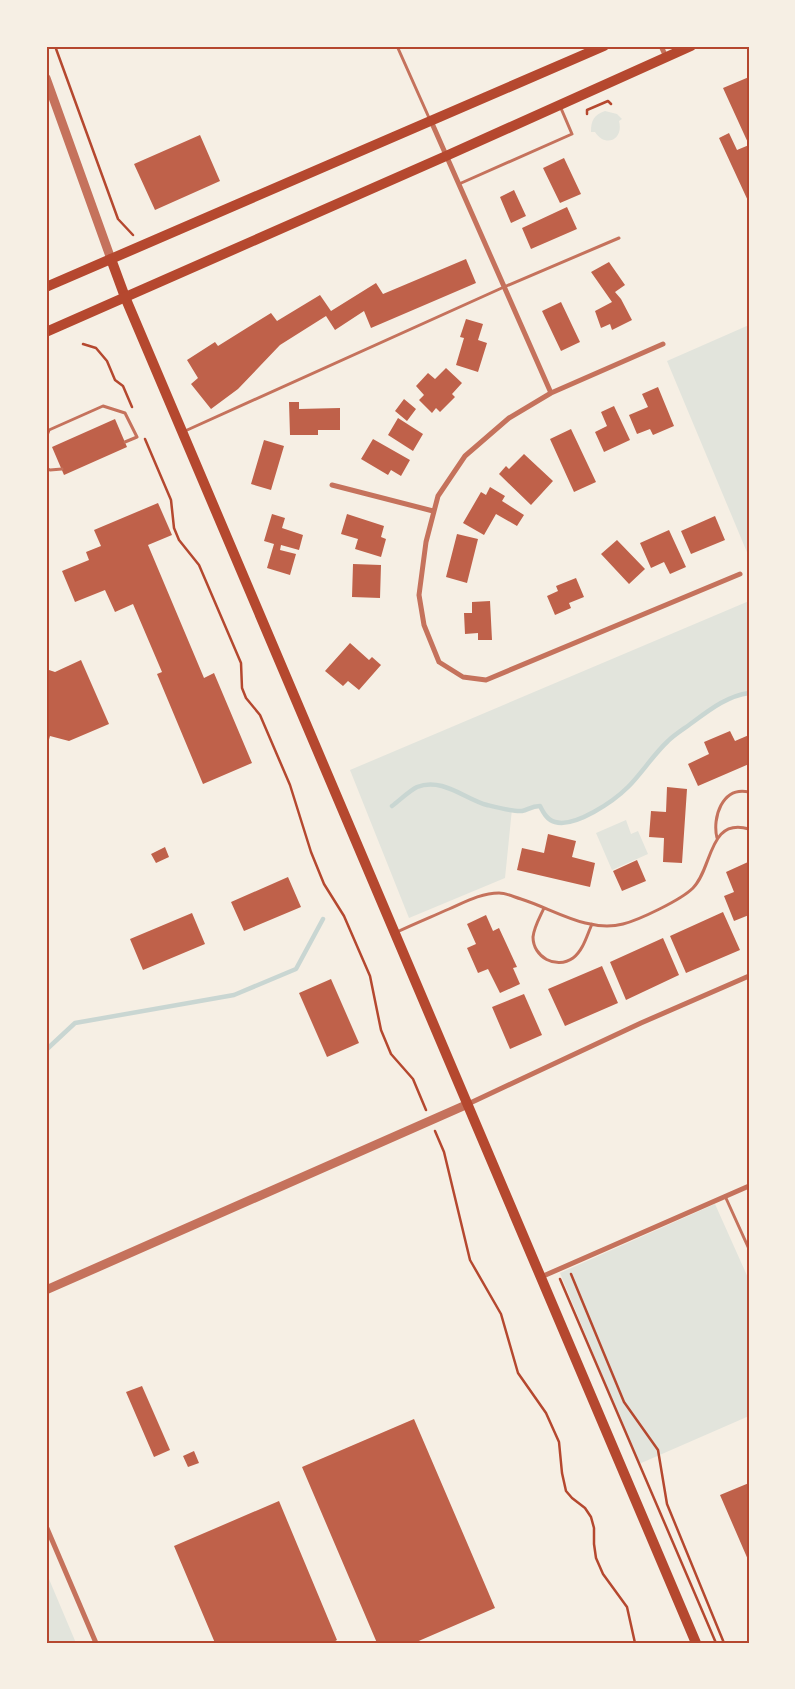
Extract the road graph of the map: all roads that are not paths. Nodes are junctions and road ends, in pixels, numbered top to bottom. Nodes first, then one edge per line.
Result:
1 (397, 46) edge
2 (604, 46) edge
3 (661, 46) edge
4 (691, 46) edge
5 (666, 58) junction
6 (46, 78) edge
7 (560, 105) junction
8 (430, 120) junction
9 (446, 156) junction
10 (458, 184) junction
11 (619, 238) dead end
12 (111, 259) junction
13 (46, 287) edge
14 (504, 287) junction
15 (125, 297) junction
16 (46, 332) edge
17 (663, 344) dead end
18 (551, 393) junction
19 (182, 433) junction
20 (46, 438) edge
21 (125, 442) dead end
22 (46, 468) edge
23 (62, 469) dead end
24 (332, 485) dead end
25 (433, 511) junction
26 (740, 574) dead end
27 (749, 792) edge
28 (749, 829) edge
29 (717, 838) junction
30 (544, 908) junction
31 (592, 924) junction
32 (394, 933) junction
33 (749, 976) edge
34 (468, 1104) junction
35 (749, 1186) edge
36 (725, 1196) junction
37 (749, 1249) edge
38 (541, 1277) junction
39 (46, 1290) edge
40 (46, 1526) edge
41 (96, 1643) edge
42 (696, 1643) edge

1 - 8 lane
2 - 8 main road
3 - 5 street
4 - 5 main road
5 - 7 main road
6 - 12 street
7 - 9 main road
7 - 10 lane
8 - 9 street
8 - 12 main road
9 - 10 street
9 - 15 main road
10 - 14 street
11 - 14 lane
12 - 13 main road
12 - 15 main road
14 - 18 street
14 - 19 lane
15 - 16 main road
15 - 19 main road
17 - 18 street
18 - 25 street
19 - 32 main road
20 - 21 lane
22 - 23 lane
24 - 25 street
25 - 26 street
27 - 29 lane
28 - 29 lane
29 - 31 lane
30 - 31 lane
30 - 31 lane
30 - 32 lane
32 - 34 main road
33 - 34 street
34 - 38 main road
34 - 39 street
35 - 36 street
36 - 37 lane
36 - 38 street
38 - 42 main road
40 - 41 street

